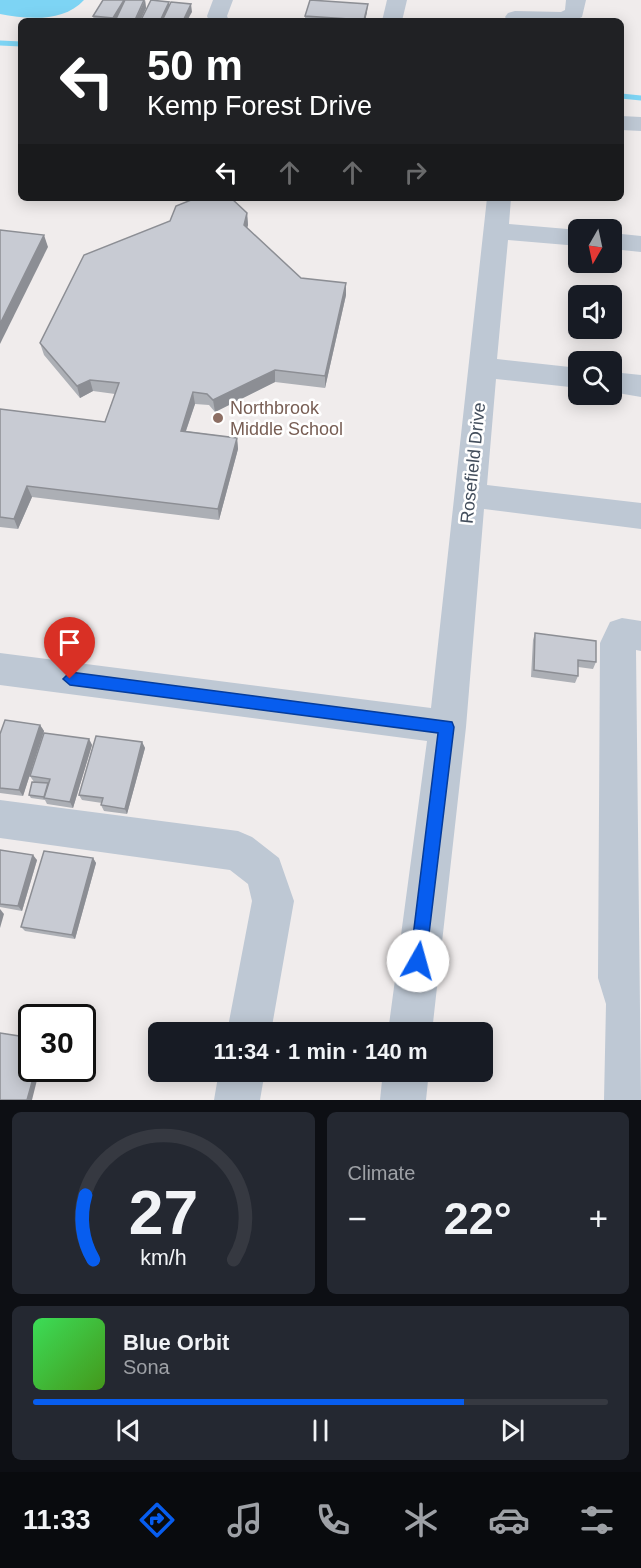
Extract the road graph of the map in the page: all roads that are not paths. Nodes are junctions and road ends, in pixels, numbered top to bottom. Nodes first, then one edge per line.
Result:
1 (223, 0) edge
2 (397, 0) edge
3 (576, 0) edge
4 (515, 13) edge
5 (218, 18) edge
6 (393, 18) edge
7 (542, 18) edge
8 (563, 18) edge
9 (624, 123) edge
10 (641, 124) edge
11 (499, 201) edge
12 (496, 231) junction
13 (568, 237) edge
14 (622, 242) edge
15 (641, 244) edge
16 (482, 367) junction
17 (568, 377) edge
18 (622, 383) edge
19 (641, 386) edge
20 (470, 495) junction
21 (641, 516) edge
22 (641, 636) edge
23 (0, 669) edge
24 (447, 727) junction
25 (0, 819) edge
26 (634, 1005) edge
27 (251, 1022) edge
28 (411, 1022) edge
29 (240, 1082) edge
30 (405, 1082) edge
31 (237, 1100) edge
32 (403, 1100) edge
33 (627, 1100) edge

1 - 5 street
2 - 6 street
3 - 8 street
4 - 7 street
9 - 10 street
11 - 12 street, Rosefield Drive
12 - 13 street
12 - 16 street, Rosefield Drive
14 - 15 street
16 - 17 street
16 - 20 street, Rosefield Drive
18 - 19 street
20 - 21 street
20 - 24 street, Rosefield Drive
22 - 26 street
23 - 24 street
24 - 28 street, Rosefield Drive
25 - 27 street
26 - 33 street
29 - 31 street
30 - 32 street

